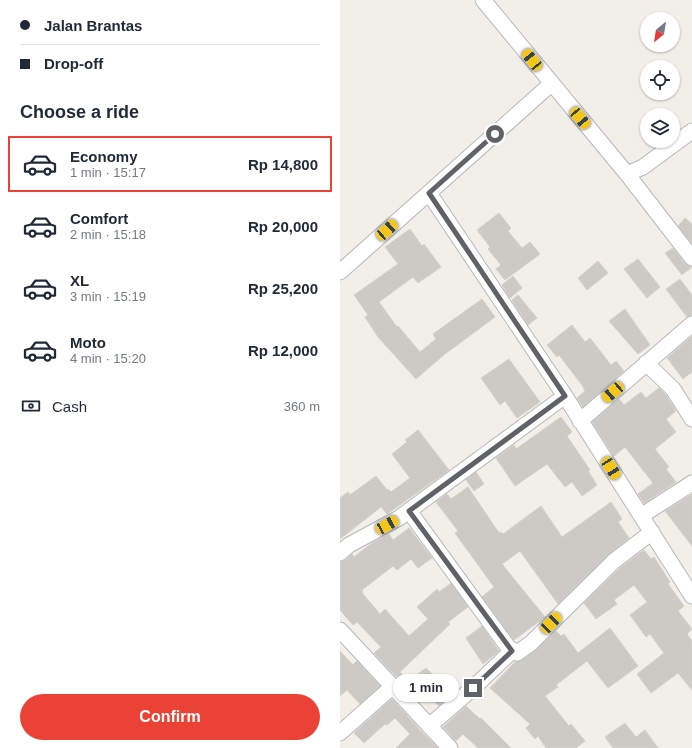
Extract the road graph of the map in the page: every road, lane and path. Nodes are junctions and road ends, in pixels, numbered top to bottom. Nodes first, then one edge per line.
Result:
1 (483, 0) edge
2 (551, 84) junction
3 (692, 131) edge
4 (628, 174) junction
5 (429, 193) junction
6 (692, 258) edge
7 (340, 272) edge
8 (692, 324) edge
9 (646, 364) junction
10 (565, 396) junction
11 (692, 418) edge
12 (580, 421) junction
13 (692, 483) edge
14 (409, 511) junction
15 (642, 516) junction
16 (652, 532) junction
17 (340, 552) edge
18 (692, 596) edge
19 (340, 630) edge
20 (512, 651) junction
21 (392, 687) junction
22 (429, 726) junction
23 (340, 733) edge
24 (450, 748) edge

1 - 2 street
2 - 4 street
2 - 5 street
3 - 4 street
4 - 6 street
5 - 7 street
5 - 10 street
8 - 9 street
9 - 11 street
9 - 12 street
10 - 12 street
10 - 14 street
12 - 15 street
13 - 15 street
14 - 17 street
14 - 20 street
15 - 16 street
16 - 18 street
16 - 20 street
19 - 21 street
20 - 22 street
21 - 22 street
21 - 23 street
22 - 24 street

